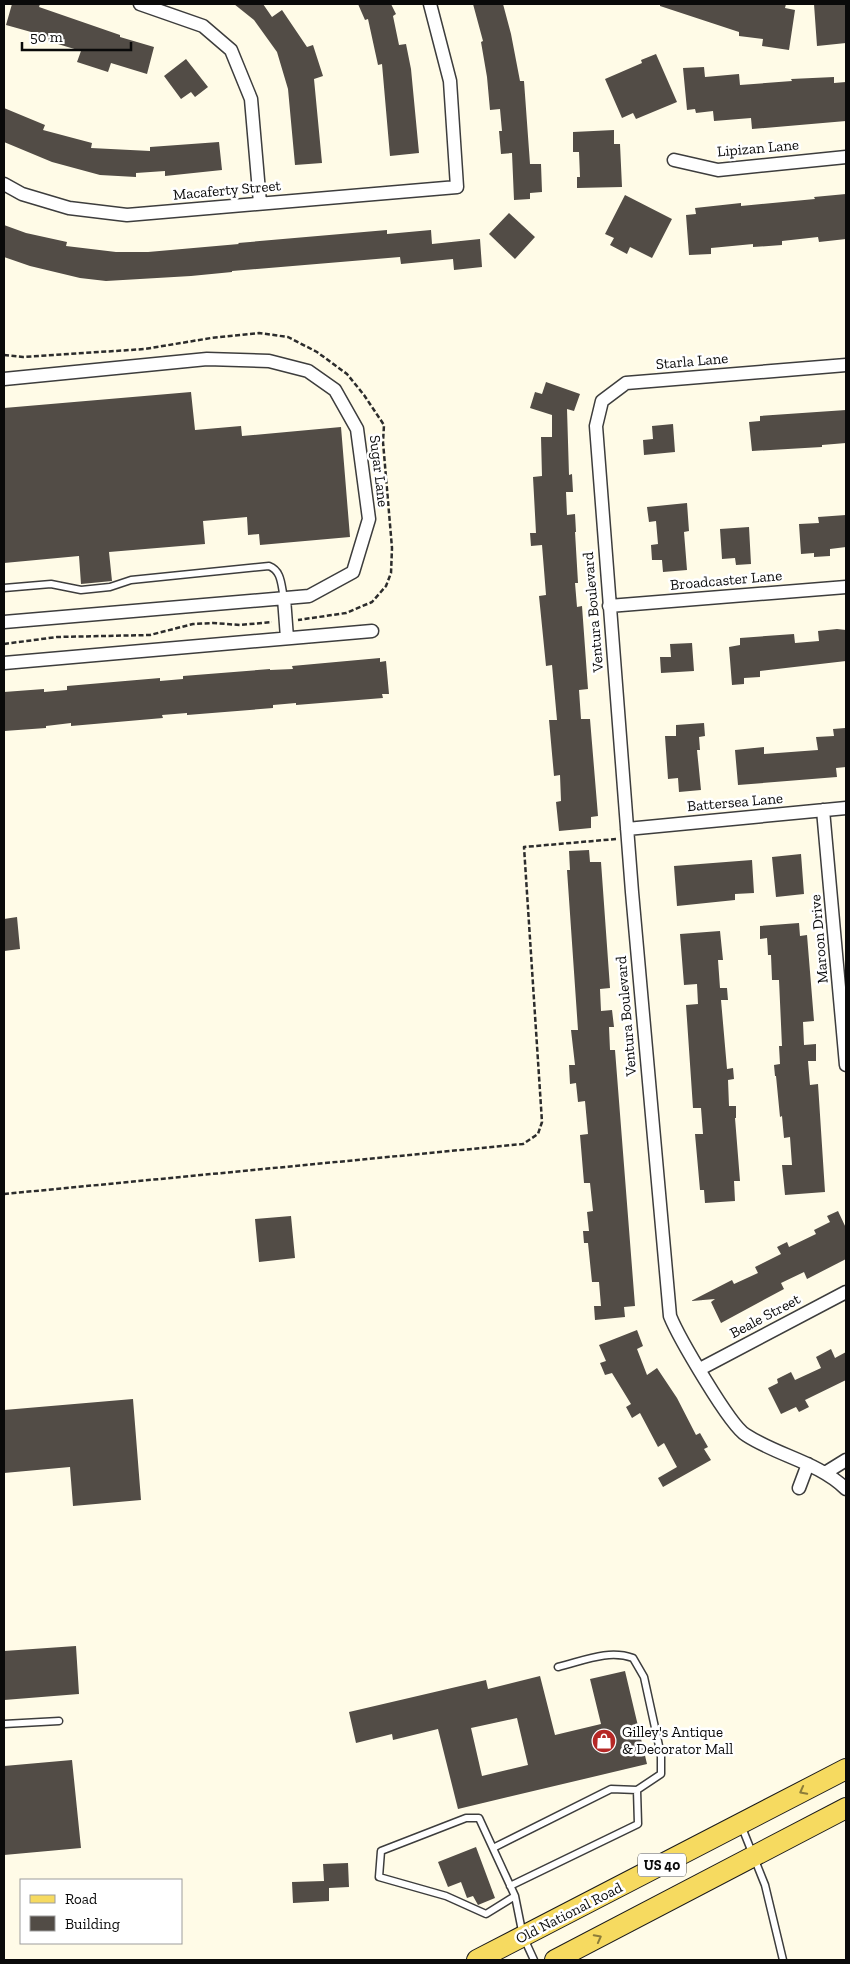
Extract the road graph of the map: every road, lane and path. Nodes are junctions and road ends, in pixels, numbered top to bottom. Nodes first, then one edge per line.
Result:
1 (140, 4) edge
2 (430, 4) edge
3 (846, 157) edge
4 (674, 160) dead end
5 (4, 184) edge
6 (260, 203) junction
7 (4, 355) edge
8 (846, 366) edge
9 (4, 379) edge
10 (597, 457) joint
11 (846, 587) edge
12 (4, 588) edge
13 (284, 598) junction
14 (609, 606) junction
15 (286, 620) junction
16 (4, 622) edge
17 (372, 631) dead end
18 (287, 638) junction
19 (4, 644) edge
20 (4, 663) edge
21 (846, 808) edge
22 (823, 810) junction
23 (627, 834) junction
24 (846, 1065) edge
25 (4, 1194) edge
26 (846, 1292) edge
27 (700, 1369) junction
28 (846, 1460) edge
29 (808, 1464) junction
30 (825, 1473) junction
31 (799, 1488) dead end
32 (846, 1489) edge
33 (558, 1667) dead end
34 (59, 1721) dead end
35 (4, 1724) edge
36 (846, 1768) edge
37 (638, 1790) junction
38 (846, 1808) edge
39 (741, 1824) junction
40 (493, 1848) junction
41 (754, 1856) junction
42 (510, 1886) junction
43 (515, 1896) junction
44 (523, 1936) junction
45 (477, 1960) edge
46 (534, 1960) edge
47 (555, 1960) edge
48 (783, 1960) edge

1 - 6 street
2 - 6 street, Macaferty Street
3 - 4 street, Lipizan Lane
5 - 6 street, Macaferty Street
7 - 15 path
8 - 10 street, Starla Lane
9 - 13 street, Sugar Lane
10 - 14 street, Ventura Boulevard
11 - 14 street, Broadcaster Lane
12 - 13 lane
13 - 15 street
13 - 16 street, Sugar Lane
14 - 23 street, Ventura Boulevard
15 - 18 street
15 - 19 path
17 - 18 street
18 - 20 street
21 - 22 street, Battersea Lane
22 - 23 street, Battersea Lane
22 - 24 street, Maroon Drive
23 - 25 path
23 - 27 street, Ventura Boulevard
26 - 27 street, Beale Street
27 - 29 street, Ventura Boulevard
28 - 30 street
29 - 30 street, Ventura Boulevard
29 - 31 street
30 - 32 street, Ventura Boulevard
33 - 37 lane
34 - 35 lane
36 -> 39 main road, Old National Road / US 40
37 - 40 lane
37 - 42 lane
38 - 41 main road, US 40
39 - 41 lane
39 - 44 main road, Old National Road / US 40
40 - 42 lane
40 - 43 lane
47 -> 41 main road, US 40
41 - 48 lane
42 - 43 lane
43 - 44 lane
44 - 45 main road, Old National Road / US 40
44 - 46 lane

